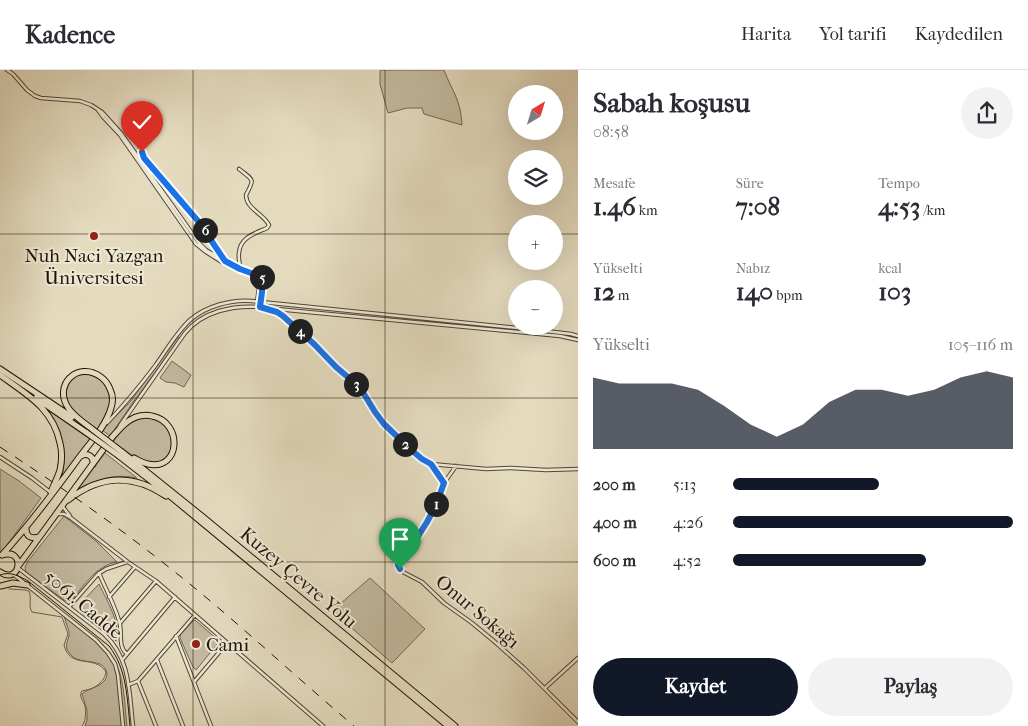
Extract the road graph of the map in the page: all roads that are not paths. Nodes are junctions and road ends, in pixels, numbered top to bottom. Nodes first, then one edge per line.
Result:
1 (7, 70) edge
2 (98, 110) junction
3 (129, 134) dead end
4 (239, 170) dead end
5 (225, 261) junction
6 (240, 269) junction
7 (259, 302) junction
8 (260, 307) junction
9 (578, 336) edge
10 (578, 340) edge
11 (0, 368) edge
12 (0, 374) edge
13 (101, 429) junction
14 (90, 431) junction
15 (113, 436) junction
16 (121, 454) junction
17 (80, 456) junction
18 (0, 457) edge
19 (431, 464) junction
20 (92, 465) junction
21 (456, 466) junction
22 (578, 469) edge
23 (444, 483) junction
24 (51, 493) junction
25 (48, 500) junction
26 (62, 506) junction
27 (55, 516) junction
28 (71, 518) junction
29 (200, 521) junction
30 (26, 528) junction
31 (40, 537) junction
32 (1, 556) edge
33 (128, 562) junction
34 (18, 566) junction
35 (135, 566) junction
36 (0, 572) edge
37 (99, 574) junction
38 (11, 575) junction
39 (156, 582) junction
40 (27, 585) junction
41 (1, 587) edge
42 (109, 597) junction
43 (175, 597) junction
44 (69, 607) junction
45 (195, 615) junction
46 (120, 623) junction
47 (176, 636) junction
48 (227, 643) junction
49 (127, 654) junction
50 (578, 658) edge
51 (122, 659) junction
52 (156, 659) junction
53 (138, 680) junction
54 (194, 682) junction
55 (128, 685) junction
56 (545, 688) junction
57 (578, 722) edge
58 (123, 726) edge
59 (133, 726) edge
60 (156, 726) edge
61 (182, 726) edge
62 (211, 726) edge
63 (323, 726) edge
64 (448, 726) edge
65 (455, 726) edge

1 - 2 street
2 - 5 street
2 - 7 street
3 - 5 street
4 - 6 street
5 - 6 street
6 - 7 street
7 - 8 street
7 - 9 street
7 - 13 street
8 - 10 street
8 - 15 street
8 - 19 street
11 - 14 highway
12 - 14 highway
12 - 24 highway
13 - 14 highway
13 - 17 highway
14 - 16 highway, bridge
15 - 16 highway
15 - 20 highway
16 - 29 highway, Kuzey Çevre Yolu
16 - 65 highway, Kuzey Çevre Yolu
17 - 20 highway
17 - 25 highway
18 - 24 street
19 - 21 street
19 - 23 street
20 - 26 highway
21 - 22 street
21 - 23 street, Onur Sokağı
23 - 56 street, Onur Sokağı
24 - 25 highway
25 - 30 highway
26 - 27 highway
26 - 28 street
26 - 29 highway
27 - 28 street
27 - 31 highway
28 - 33 street
29 - 64 highway, Kuzey Çevre Yolu
30 - 31 highway
30 - 32 highway
31 - 34 highway
32 - 34 highway
33 - 35 street
33 - 37 street
34 - 38 highway
34 - 44 street, 5061. Cadde
35 - 39 street
35 - 42 street
36 - 38 highway
37 - 42 street
37 - 44 street
38 - 40 street, 5061. Cadde
38 - 41 highway
39 - 43 street
39 - 46 street
40 - 41 highway
40 - 58 street, 5061. Cadde
42 - 46 street
43 - 45 street
43 - 49 street
44 - 51 street, 5061. Cadde
45 - 47 street
45 - 48 street
46 - 49 street
47 - 52 street
47 - 54 street
48 - 54 street
48 - 63 street
49 - 51 street
50 - 56 street
51 - 55 street, 5061. Cadde
52 - 53 street
52 - 61 street
53 - 55 street
53 - 60 street
54 - 62 street
55 - 59 street, 5061. Cadde
56 - 57 street, Onur Sokağı

